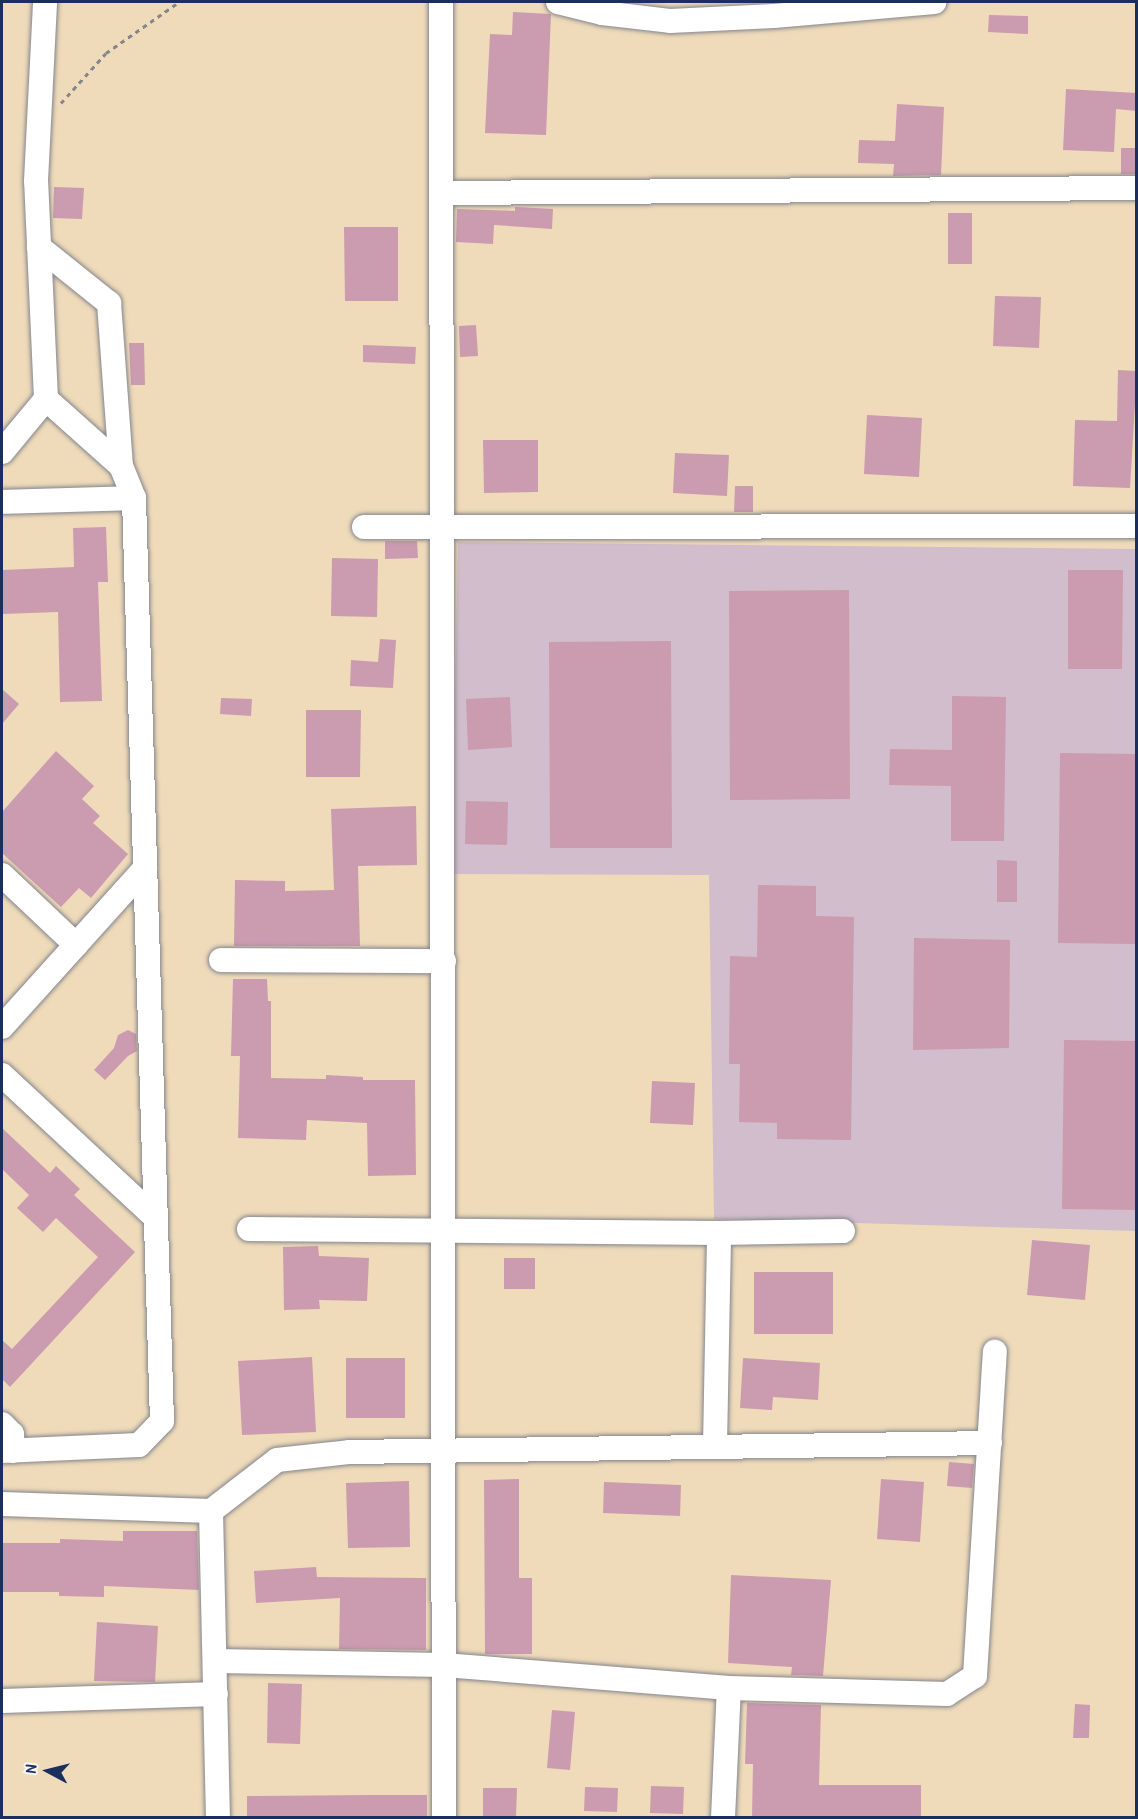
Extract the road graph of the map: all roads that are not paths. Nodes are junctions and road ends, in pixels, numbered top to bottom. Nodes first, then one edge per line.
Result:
1 (45, 2) edge
2 (441, 2) edge
3 (558, 2) edge
4 (933, 2) edge
5 (774, 9) edge
6 (1137, 188) edge
7 (442, 193) junction
8 (39, 247) junction
9 (46, 399) junction
10 (2, 452) edge
11 (121, 466) junction
12 (134, 498) junction
13 (2, 502) edge
14 (1137, 526) edge
15 (364, 527) dead end
16 (443, 527) junction
17 (145, 868) junction
18 (2, 874) edge
19 (76, 945) junction
20 (221, 960) dead end
21 (444, 962) junction
22 (2, 1027) edge
23 (2, 1075) edge
24 (155, 1217) junction
25 (249, 1229) dead end
26 (444, 1230) junction
27 (843, 1231) dead end
28 (719, 1233) junction
29 (995, 1352) dead end
30 (2, 1424) edge
31 (990, 1443) junction
32 (715, 1446) junction
33 (7, 1451) edge
34 (444, 1451) junction
35 (2, 1504) edge
36 (211, 1511) junction
37 (216, 1660) junction
38 (444, 1665) junction
39 (729, 1688) junction
40 (216, 1694) junction
41 (2, 1701) edge
42 (218, 1818) edge
43 (444, 1818) edge
44 (723, 1818) edge

1 - 8 street
2 - 7 street
3 - 5 street
4 - 5 street
6 - 7 street
7 - 16 street
8 - 9 street
8 - 11 street
9 - 10 street
9 - 11 street
11 - 12 street
12 - 13 street
12 - 17 street
14 - 16 street
15 - 16 street
16 - 21 street
17 - 19 street
17 - 24 street
18 - 19 street
19 - 22 street
20 - 21 street
21 - 26 street
23 - 24 street
24 - 33 street
25 - 26 street
26 - 28 street
26 - 34 street
27 - 28 street
28 - 32 street
29 - 31 street
30 - 33 street
31 - 32 street
31 - 39 street
32 - 34 street
34 - 36 street
34 - 38 street
35 - 36 street
36 - 37 street
37 - 38 street
37 - 40 street
38 - 39 street
38 - 43 street
39 - 44 street
40 - 41 street
40 - 42 street

